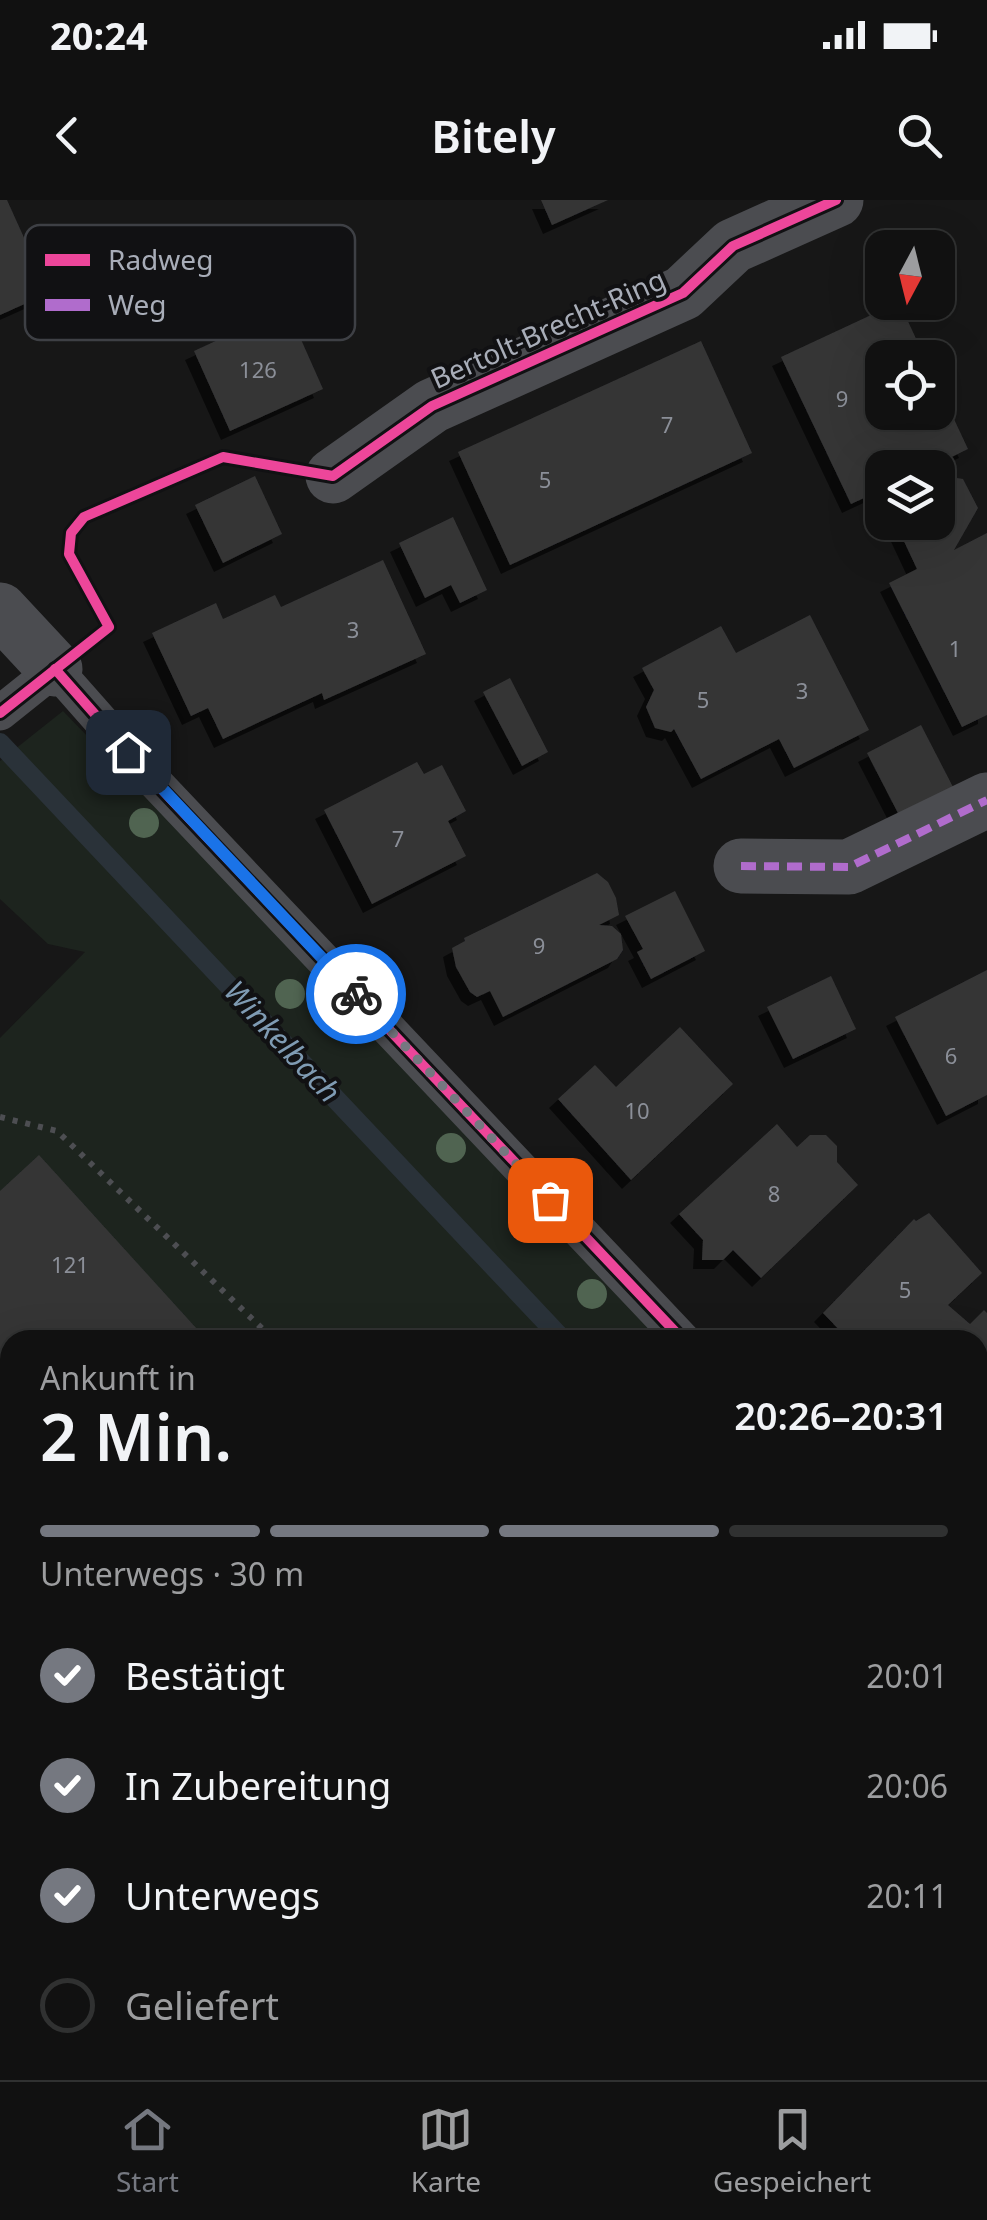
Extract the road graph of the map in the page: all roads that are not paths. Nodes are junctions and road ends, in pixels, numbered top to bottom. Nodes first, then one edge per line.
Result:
1 (836, 200) edge
2 (333, 476) dead end
3 (0, 610) edge
4 (42, 679) junction
5 (0, 714) edge
6 (987, 800) edge
7 (741, 866) dead end
8 (674, 1330) edge

1 - 2 street, Bertolt-Brecht-Ring
3 - 4 street
4 - 5 lane
4 - 8 lane
6 - 7 street

